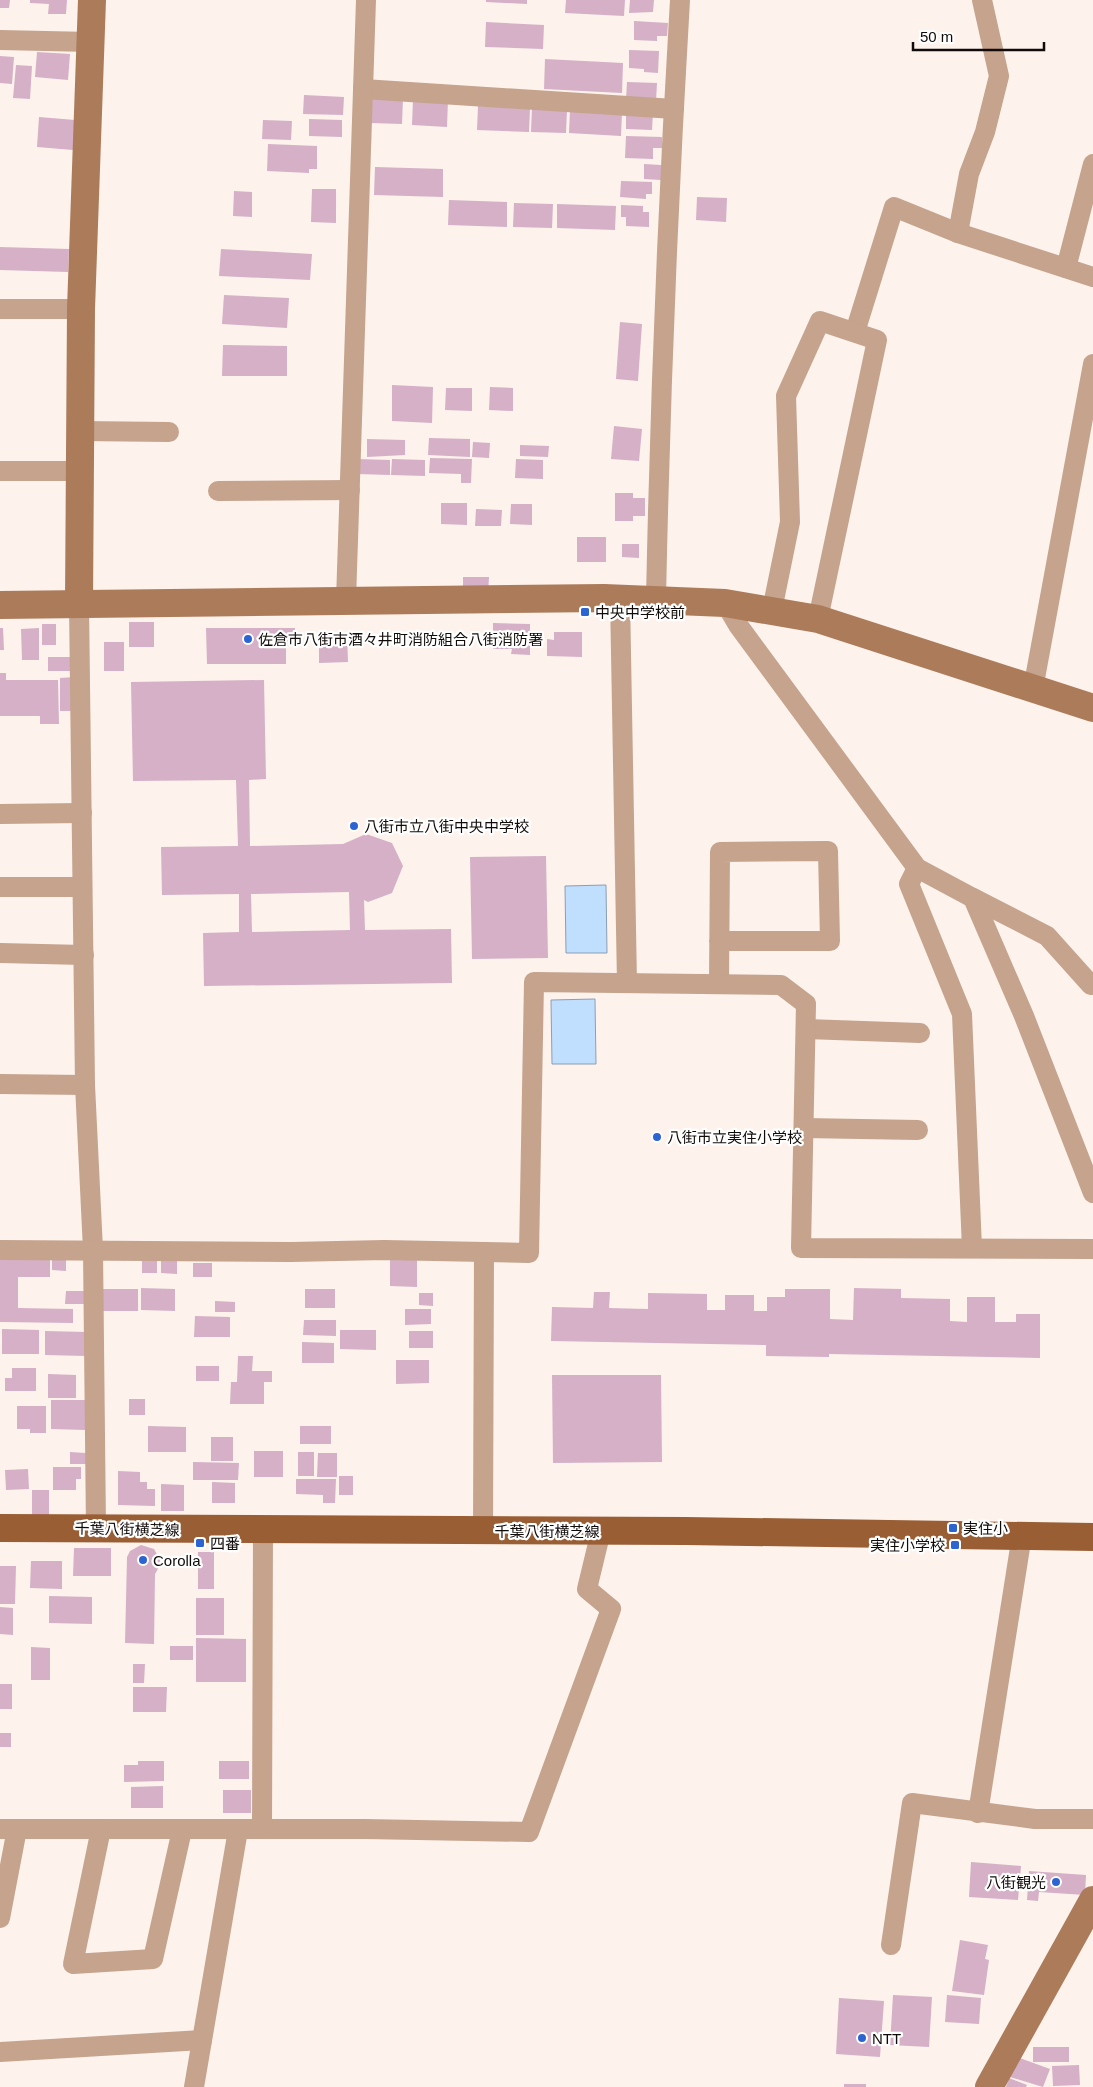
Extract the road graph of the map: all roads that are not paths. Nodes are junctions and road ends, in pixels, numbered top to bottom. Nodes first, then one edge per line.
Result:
1 (92, 0) edge
2 (366, 0) edge
3 (680, 0) edge
4 (982, 0) edge
5 (0, 40) edge
6 (91, 42) junction
7 (363, 88) junction
8 (674, 109) junction
9 (1093, 164) edge
10 (1089, 194) edge
11 (958, 233) junction
12 (1066, 268) junction
13 (1093, 276) edge
14 (0, 309) edge
15 (81, 309) junction
16 (855, 332) junction
17 (1093, 364) edge
18 (80, 432) junction
19 (169, 432) dead end
20 (0, 471) edge
21 (80, 471) junction
22 (350, 490) junction
23 (218, 491) dead end
24 (620, 598) junction
25 (656, 599) junction
26 (346, 600) junction
27 (725, 603) junction
28 (79, 604) junction
29 (0, 605) edge
30 (772, 610) junction
31 (818, 619) junction
32 (1033, 689) junction
33 (1092, 705) edge
34 (82, 813) junction
35 (0, 814) edge
36 (917, 868) junction
37 (0, 887) edge
38 (82, 887) junction
39 (973, 898) junction
40 (719, 941) junction
41 (0, 953) edge
42 (84, 955) junction
43 (627, 983) junction
44 (718, 984) junction
45 (1091, 985) dead end
46 (806, 1029) junction
47 (920, 1033) dead end
48 (0, 1084) edge
49 (85, 1085) junction
50 (804, 1128) junction
51 (918, 1130) dead end
52 (1093, 1194) edge
53 (972, 1248) junction
54 (1093, 1249) edge
55 (0, 1250) edge
56 (92, 1250) junction
57 (484, 1252) junction
58 (0, 1528) edge
59 (96, 1529) junction
60 (263, 1530) junction
61 (483, 1531) junction
62 (601, 1531) junction
63 (1022, 1535) junction
64 (1093, 1537) edge
65 (978, 1813) junction
66 (1093, 1819) edge
67 (8, 1829) edge
68 (262, 1829) junction
69 (101, 1830) junction
70 (182, 1830) junction
71 (238, 1830) junction
72 (1093, 1900) edge
73 (0, 1918) edge
74 (891, 1945) dead end
75 (202, 2040) junction
76 (0, 2052) edge
77 (194, 2087) edge
78 (989, 2087) edge

1 - 6 street
2 - 7 street
3 - 8 street
4 - 11 street
5 - 6 street
6 - 15 street
7 - 8 street
7 - 22 street
8 - 25 street
9 - 10 street
10 - 12 street
11 - 12 street
11 - 16 street
12 - 13 street
14 - 15 street
15 - 18 street
16 - 30 street
16 - 31 street
17 - 32 street
18 - 19 street
18 - 21 street
20 - 21 street
21 - 28 street
22 - 23 street
22 - 26 street
24 - 25 street
24 - 26 street
24 - 43 street
25 - 27 street
26 - 28 street
27 - 30 street
27 - 36 street
28 - 29 street
28 - 34 street
30 - 31 street
31 - 32 street
32 - 33 street
34 - 35 street
34 - 38 street
36 - 39 street
36 - 53 street
37 - 38 street
38 - 42 street
39 - 45 street
39 - 52 street
40 - 40 street
40 - 44 street
41 - 42 street
42 - 49 street
43 - 44 street
43 - 57 street
44 - 46 street
46 - 47 street
46 - 50 street
48 - 49 street
49 - 56 street
50 - 51 street
50 - 53 street
53 - 54 street
55 - 56 street
56 - 57 street
56 - 59 street
57 - 61 street
58 - 59 main road, 千葉八街横芝線
59 - 60 main road, 千葉八街横芝線
60 - 61 main road, 千葉八街横芝線
60 - 68 street
61 - 62 main road, 千葉八街横芝線
62 - 63 main road, 千葉八街横芝線
62 - 68 street
63 - 64 main road, 千葉八街横芝線
63 - 65 street
65 - 66 street
65 - 74 street
67 - 69 street
67 - 73 street
68 - 71 street
69 - 70 street
69 - 70 street
70 - 71 street
71 - 75 street
72 - 78 street
75 - 76 street
75 - 77 street

